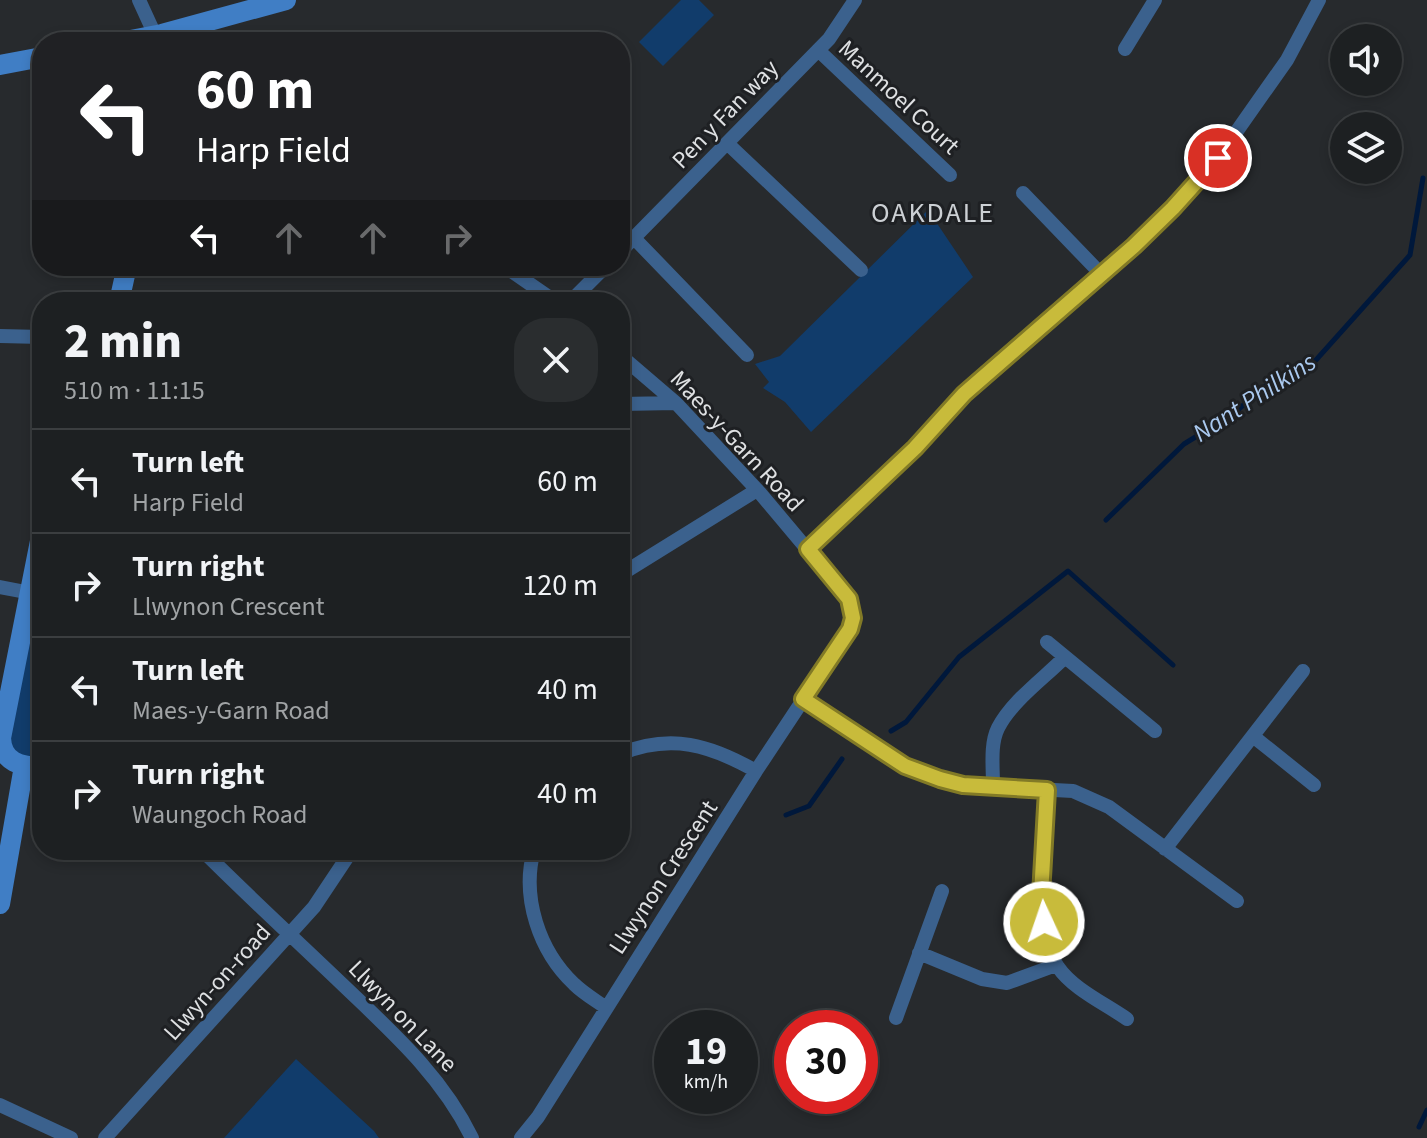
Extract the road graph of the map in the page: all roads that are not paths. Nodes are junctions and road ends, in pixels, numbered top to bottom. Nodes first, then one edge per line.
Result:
1 (139, 0) edge
2 (286, 0) edge
3 (855, 0) edge
4 (1155, 0) edge
5 (1319, 0) edge
6 (157, 32) edge
7 (207, 32) edge
8 (1125, 49) dead end
9 (818, 50) junction
10 (32, 59) edge
11 (0, 65) edge
12 (728, 144) junction
13 (950, 175) dead end
14 (1023, 193) dead end
15 (634, 238) junction
16 (630, 242) edge
17 (861, 270) dead end
18 (1102, 275) junction
19 (515, 276) edge
20 (596, 276) edge
21 (533, 292) edge
22 (580, 292) edge
23 (0, 336) edge
24 (32, 337) edge
25 (747, 355) dead end
26 (630, 364) edge
27 (676, 403) junction
28 (630, 404) edge
29 (757, 490) junction
30 (808, 549) junction
31 (630, 569) edge
32 (0, 587) edge
33 (32, 587) edge
34 (31, 593) junction
35 (849, 599) joint
36 (1047, 642) dead end
37 (1064, 658) junction
38 (1303, 671) dead end
39 (803, 699) junction
40 (1155, 731) dead end
41 (1254, 737) junction
42 (630, 750) edge
43 (3, 756) edge
44 (32, 767) edge
45 (32, 771) edge
46 (756, 771) junction
47 (993, 785) junction
48 (1314, 785) dead end
49 (1047, 790) junction
50 (1165, 849) junction
51 (212, 860) edge
52 (346, 860) edge
53 (531, 860) edge
54 (942, 891) dead end
55 (1237, 901) dead end
56 (0, 904) edge
57 (290, 935) junction
58 (919, 953) junction
59 (1056, 965) junction
60 (605, 1007) junction
61 (896, 1018) dead end
62 (1127, 1019) dead end
63 (0, 1105) edge
64 (71, 1138) edge
65 (105, 1138) edge
66 (472, 1138) edge
67 (521, 1138) edge

1 - 6 street
2 - 7 street
3 - 9 street, Pen y Fan way
4 - 8 street
5 - 18 street
9 - 12 street, Pen y Fan way
9 - 13 street, Manmoel Court
10 - 11 street
12 - 15 street, Pen y Fan way
12 - 17 street
14 - 18 street
15 - 16 street, Pen y Fan way
15 - 25 street
18 - 30 street
19 - 21 street
20 - 22 street
23 - 24 street
26 - 27 street, Maes-y-Garn Road
27 - 28 street
27 - 29 street, Maes-y-Garn Road
29 - 30 street, Maes-y-Garn Road
29 - 31 street
30 - 35 street, Maes-y-Garn Road
32 - 34 street
33 - 34 street
34 - 43 street
35 - 39 street, Llwynon Crescent
36 - 37 street
37 - 40 street
37 - 47 street
38 - 41 street
39 - 46 street, Llwynon Crescent
39 - 47 street
41 - 48 street
41 - 50 street
42 - 46 street
43 - 44 street
45 - 56 street
46 - 60 street, Llwynon Crescent
47 - 49 street
49 - 50 street
49 - 59 street
50 - 55 street
51 - 57 street, Llwyn on Lane
52 - 57 street, Llwyn-on-road
53 - 60 street
54 - 58 street
57 - 65 street, Llwyn-on-road
57 - 66 street, Llwyn on Lane
58 - 59 street
58 - 61 street
59 - 62 street
60 - 67 street, Llwynon Crescent
63 - 64 street

